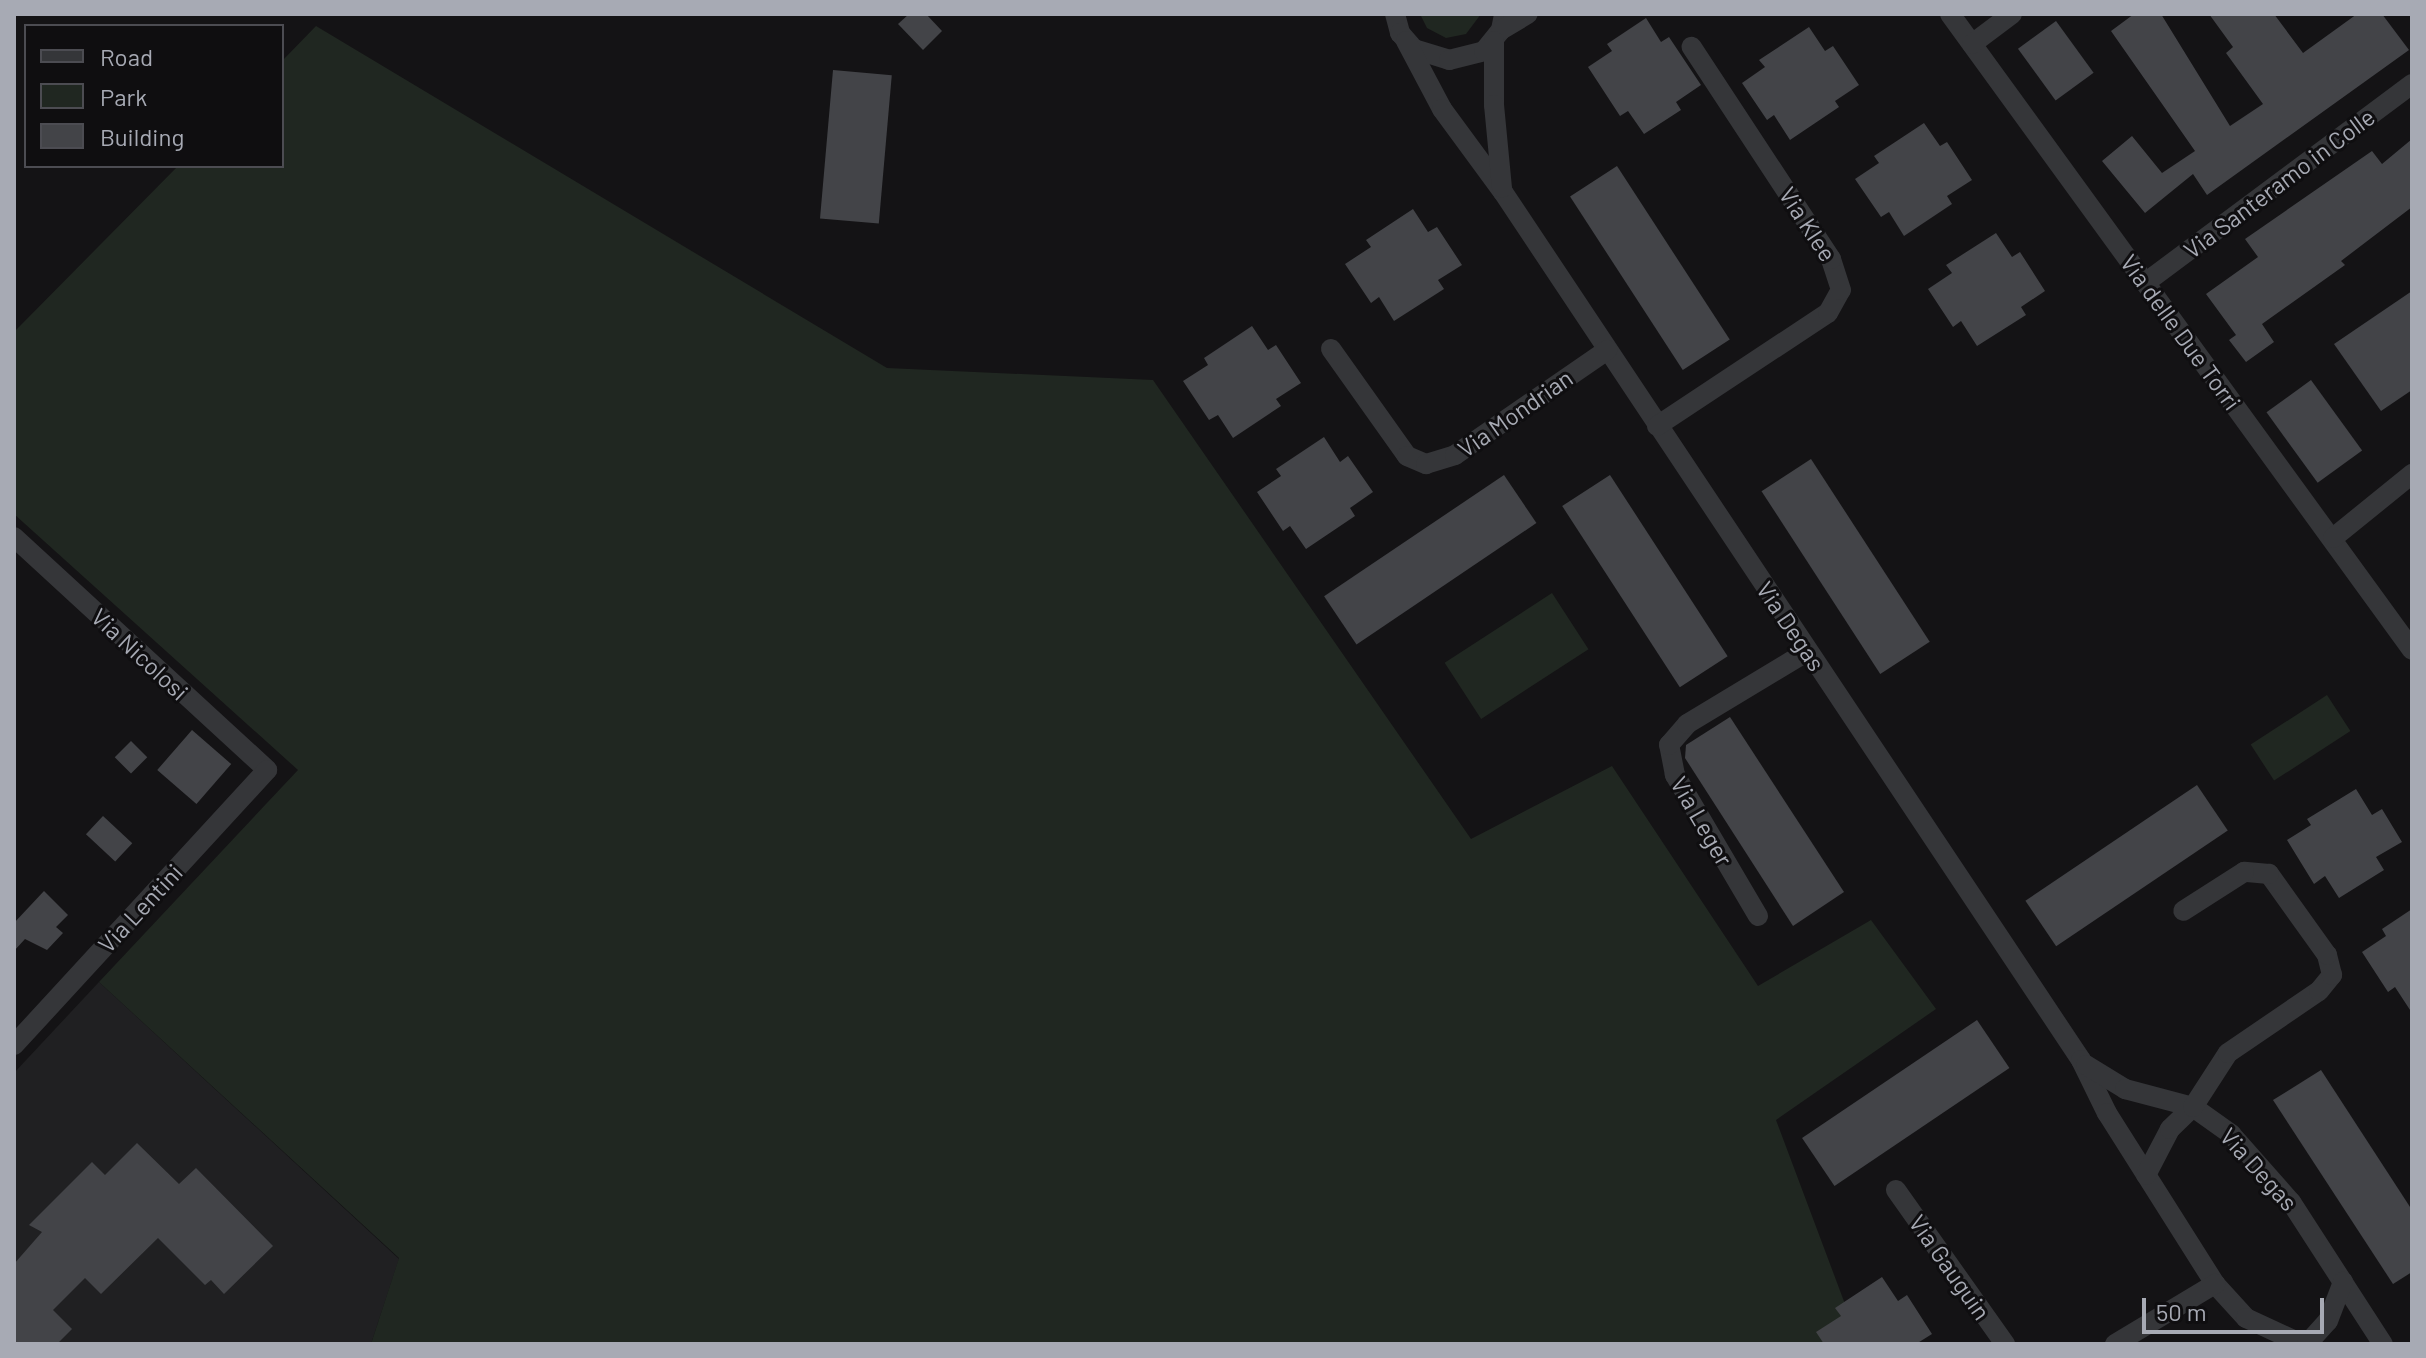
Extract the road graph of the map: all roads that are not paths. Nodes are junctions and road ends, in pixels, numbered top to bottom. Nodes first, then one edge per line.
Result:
1 (1528, 14) edge
2 (1950, 14) edge
3 (2012, 14) edge
4 (1393, 17) edge
5 (1500, 28) edge
6 (1406, 41) junction
7 (1972, 44) junction
8 (1692, 47) dead end
9 (2412, 84) edge
10 (1503, 192) junction
11 (2145, 283) junction
12 (1331, 349) dead end
13 (1607, 350) junction
14 (1657, 426) junction
15 (2412, 474) edge
16 (14, 537) edge
17 (2333, 538) junction
18 (2412, 650) edge
19 (1808, 651) junction
20 (267, 770) joint
21 (2183, 911) dead end
22 (1758, 916) dead end
23 (14, 1045) edge
24 (2081, 1060) junction
25 (2193, 1107) junction
26 (2146, 1175) junction
27 (1896, 1190) dead end
28 (2343, 1282) junction
29 (2215, 1284) junction
30 (2005, 1344) edge
31 (2115, 1344) edge
32 (2304, 1344) edge
33 (2383, 1344) edge

1 - 5 street
2 - 7 street, Via delle Due Torri
3 - 7 street
4 - 6 street, Via Degas
5 - 6 street
5 - 10 street, Via Degas
6 - 10 street, Via Degas
7 - 11 street, Via delle Due Torri
8 - 14 street, Via Klee
9 - 11 street, Via Santeramo in Colle
10 - 13 street, Via Degas
11 - 17 street, Via delle Due Torri
12 - 13 street, Via Mondrian
13 - 14 street, Via Degas
14 - 19 street, Via Degas
15 - 17 street
16 - 20 street, Via Nicolosi
17 - 18 street, Via delle Due Torri
19 - 22 street, Via Leger
19 - 24 street, Via Degas
20 - 23 street, Via Lentini
21 - 25 street
24 - 25 street, Via Degas
24 - 26 street, Via Degas
25 - 26 street
25 - 28 street, Via Degas
26 - 29 street, Via Degas
27 - 30 street, Via Gauguin
28 - 32 street
28 - 33 street, Via Degas
29 - 31 street
29 - 32 street, Via Degas

